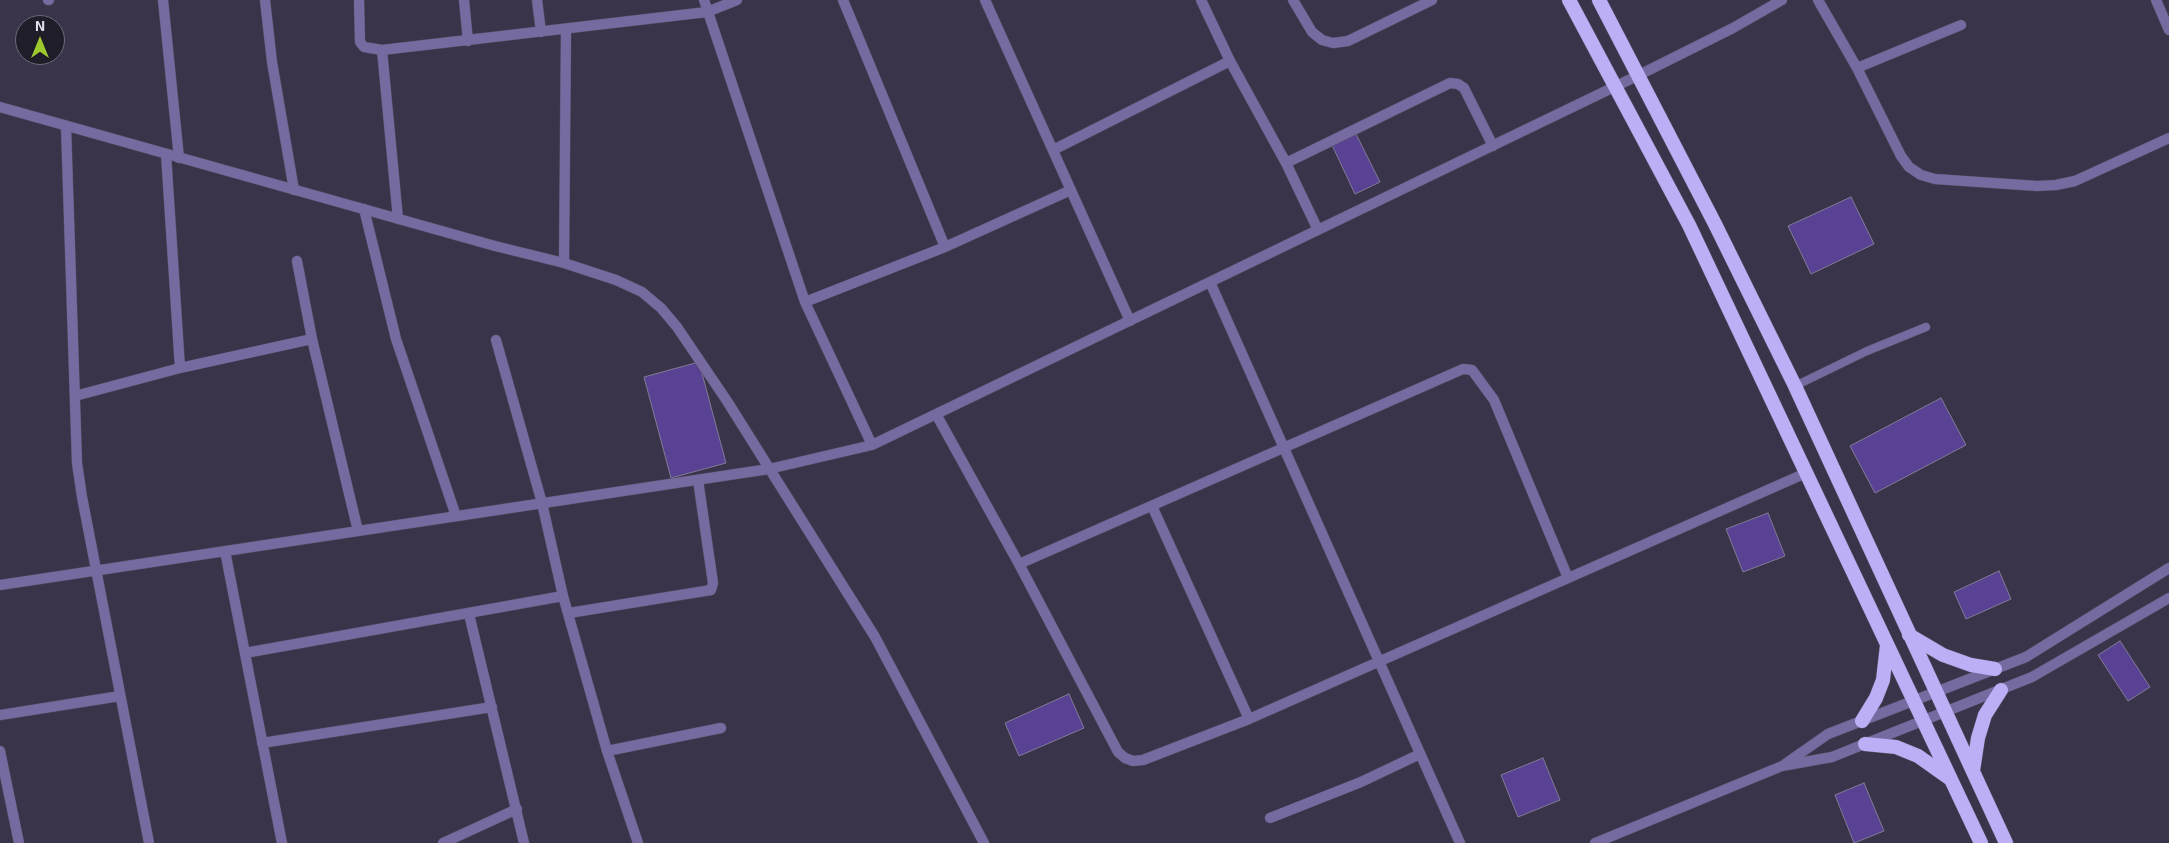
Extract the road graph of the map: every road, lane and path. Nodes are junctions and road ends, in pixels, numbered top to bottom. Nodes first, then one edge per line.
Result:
1 (163, 0) edge
2 (265, 0) edge
3 (359, 0) edge
4 (464, 0) edge
5 (537, 0) edge
6 (704, 0) edge
7 (737, 0) edge
8 (843, 0) edge
9 (985, 0) edge
10 (1201, 0) edge
11 (1293, 0) edge
12 (1432, 0) edge
13 (1569, 0) edge
14 (1599, 0) edge
15 (1782, 0) edge
16 (1818, 0) edge
17 (2156, 0) edge
18 (707, 12) junction
19 (1961, 25) dead end
20 (566, 28) junction
21 (2169, 30) edge
22 (541, 32) junction
23 (468, 41) junction
24 (382, 50) junction
25 (1230, 61) junction
26 (1857, 68) junction
27 (1639, 75) junction
28 (1615, 87) junction
29 (0, 107) edge
30 (66, 126) junction
31 (2169, 138) edge
32 (1493, 146) junction
33 (1053, 150) junction
34 (166, 154) junction
35 (179, 158) junction
36 (1286, 164) junction
37 (294, 190) junction
38 (1071, 190) junction
39 (364, 209) junction
40 (398, 219) junction
41 (1318, 230) junction
42 (945, 246) junction
43 (297, 261) dead end
44 (564, 263) junction
45 (1210, 282) junction
46 (806, 302) junction
47 (1130, 321) junction
48 (1926, 327) dead end
49 (312, 339) junction
50 (496, 340) dead end
51 (180, 368) junction
52 (1795, 386) junction
53 (75, 396) junction
54 (936, 414) junction
55 (872, 445) junction
56 (1284, 447) junction
57 (769, 469) junction
58 (1806, 473) junction
59 (698, 480) junction
60 (542, 503) junction
61 (1152, 506) junction
62 (456, 516) junction
63 (358, 531) junction
64 (226, 551) junction
65 (1019, 564) junction
66 (2169, 568) edge
67 (96, 571) junction
68 (1568, 578) junction
69 (0, 585) edge
70 (563, 596) junction
71 (2169, 598) edge
72 (569, 613) junction
73 (469, 614) junction
74 (1909, 635) junction
75 (1887, 643) junction
76 (245, 653) junction
77 (1379, 661) junction
78 (1995, 669) junction
79 (2000, 690) junction
80 (1935, 692) junction
81 (120, 696) junction
82 (1914, 701) junction
83 (492, 707) junction
84 (1945, 712) junction
85 (0, 715) edge
86 (1249, 719) junction
87 (1862, 721) junction
88 (1923, 721) junction
89 (722, 728) dead end
90 (262, 743) junction
91 (1865, 744) junction
92 (607, 751) junction
93 (0, 752) edge
94 (1420, 754) junction
95 (1782, 766) junction
96 (1973, 771) junction
97 (1951, 780) junction
98 (517, 809) junction
99 (1270, 818) dead end
100 (1607, 841) edge
101 (19, 843) edge
102 (149, 843) edge
103 (282, 843) edge
104 (443, 843) edge
105 (524, 843) edge
106 (638, 843) edge
107 (984, 843) edge
108 (1460, 843) edge
109 (1595, 843) edge
110 (1981, 843) edge
111 (2006, 843) edge

1 - 35 street
2 - 37 street
3 - 24 street
4 - 23 street
5 - 22 street
6 - 18 street
7 - 18 street
8 - 42 street
9 - 33 street
10 - 25 street
11 - 12 street
13 - 28 highway
14 - 27 highway
15 - 27 street
16 - 26 street
17 - 21 street
18 - 20 street
18 - 46 street
19 - 26 street
20 - 22 street
20 - 44 street
22 - 23 street
23 - 24 street
24 - 40 street
25 - 33 street
25 - 36 street
26 - 31 street
27 - 28 street
27 - 52 highway
28 - 32 street
28 - 58 highway
29 - 30 street
30 - 34 street
30 - 53 street
32 - 36 street
32 - 41 street
33 - 38 street
34 - 35 street
34 - 51 street
35 - 37 street
36 - 41 street
37 - 39 street
38 - 42 street
38 - 47 street
39 - 40 street
39 - 62 street
40 - 44 street
41 - 45 street
42 - 46 street
43 - 49 street
44 - 57 street
45 - 47 street
45 - 56 street
46 - 55 street
47 - 54 street
48 - 52 lane
49 - 51 street
49 - 63 street
50 - 60 street
51 - 53 street
52 - 74 highway
53 - 67 street
54 - 55 street
54 - 65 street
55 - 57 street
56 - 61 street
56 - 68 street
56 - 77 street
57 - 59 street
57 - 107 street
58 - 68 street
58 - 75 highway
59 - 60 street
59 - 72 street
60 - 62 street
60 - 70 street
61 - 65 street
61 - 86 street
62 - 63 street
63 - 64 street
64 - 67 street
64 - 76 street
65 - 86 street
66 - 78 street
67 - 69 street
67 - 81 street
68 - 77 street
70 - 72 street
70 - 73 street
71 - 79 street
72 - 92 street
73 - 76 street
73 - 83 street
74 - 78 highway
74 - 80 highway
75 - 82 highway
75 - 87 highway
76 - 90 street
77 - 86 street
77 - 94 street
78 - 80 street
79 - 84 street
79 - 96 highway
80 - 82 street
80 - 84 highway
81 - 85 street
81 - 102 street
82 - 87 street
82 - 88 highway
83 - 90 street
83 - 98 street
84 - 88 street
84 - 96 highway
87 - 95 street
88 - 91 street
88 - 97 highway
89 - 92 street
90 - 103 street
91 - 95 street
91 - 97 highway
92 - 106 street
93 - 101 street
94 - 99 street
94 - 108 street
95 - 100 street
96 - 111 highway
97 - 110 highway
98 - 104 street
98 - 105 street
100 - 109 street

